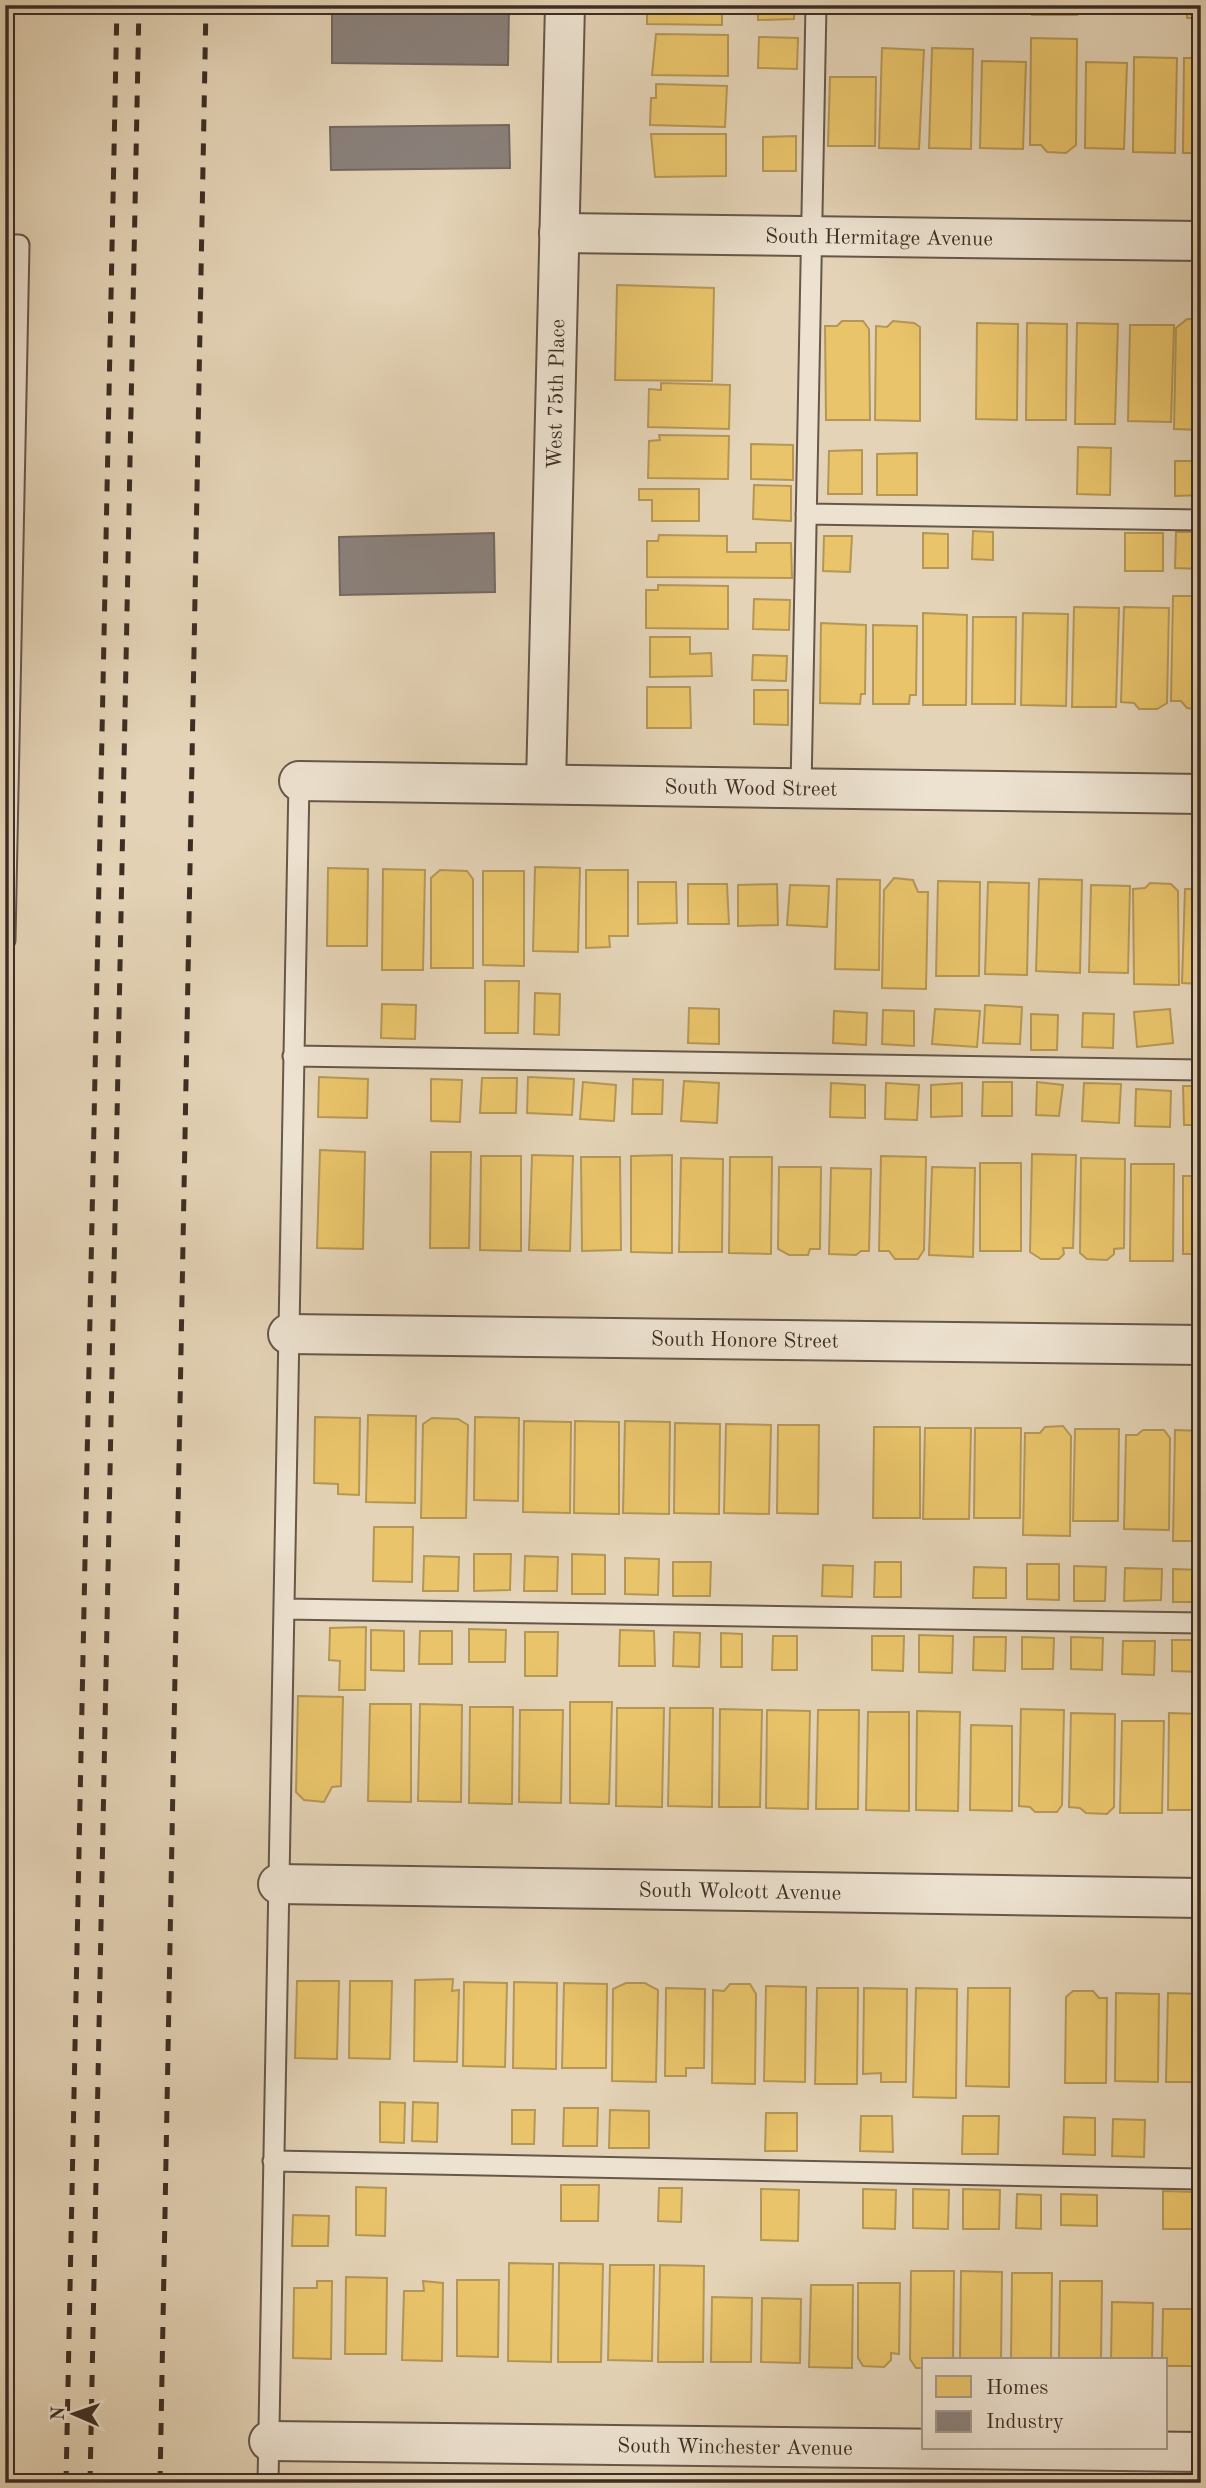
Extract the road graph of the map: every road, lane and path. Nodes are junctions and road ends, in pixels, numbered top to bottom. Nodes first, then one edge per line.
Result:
1 (565, 5) edge
2 (816, 5) edge
3 (559, 233) junction
4 (811, 236) junction
5 (1201, 241) edge
6 (5, 245) edge
7 (806, 514) junction
8 (1201, 520) edge
9 (299, 781) joint
10 (546, 784) junction
11 (801, 788) junction
12 (1201, 794) edge
13 (5, 940) edge
14 (293, 1056) junction
15 (1201, 1070) edge
16 (288, 1334) junction
17 (1201, 1345) edge
18 (284, 1609) junction
19 (1201, 1623) edge
20 (278, 1884) junction
21 (1201, 1898) edge
22 (273, 2161) junction
23 (1201, 2179) edge
24 (268, 2441) junction
25 (922, 2449) edge
26 (1031, 2450) edge
27 (1201, 2452) edge
28 (268, 2483) edge

1 - 3 street, West 75th Place
2 - 4 lane
3 - 4 street, South Hermitage Avenue
3 - 10 street, West 75th Place
4 - 5 street, South Hermitage Avenue
4 - 7 lane
6 - 13 lane
7 - 8 lane
7 - 11 lane
9 - 10 street, South Wood Street
9 - 14 lane
10 - 11 street, South Wood Street
11 - 12 street, South Wood Street
14 - 15 lane
14 - 16 lane
16 - 17 street, South Honore Street
16 - 18 lane
18 - 19 lane
18 - 20 lane
20 - 21 street, South Wolcott Avenue
20 - 22 lane
22 - 23 lane
22 - 24 lane
24 - 25 street, South Winchester Avenue
24 - 28 lane
26 - 27 street, South Winchester Avenue

